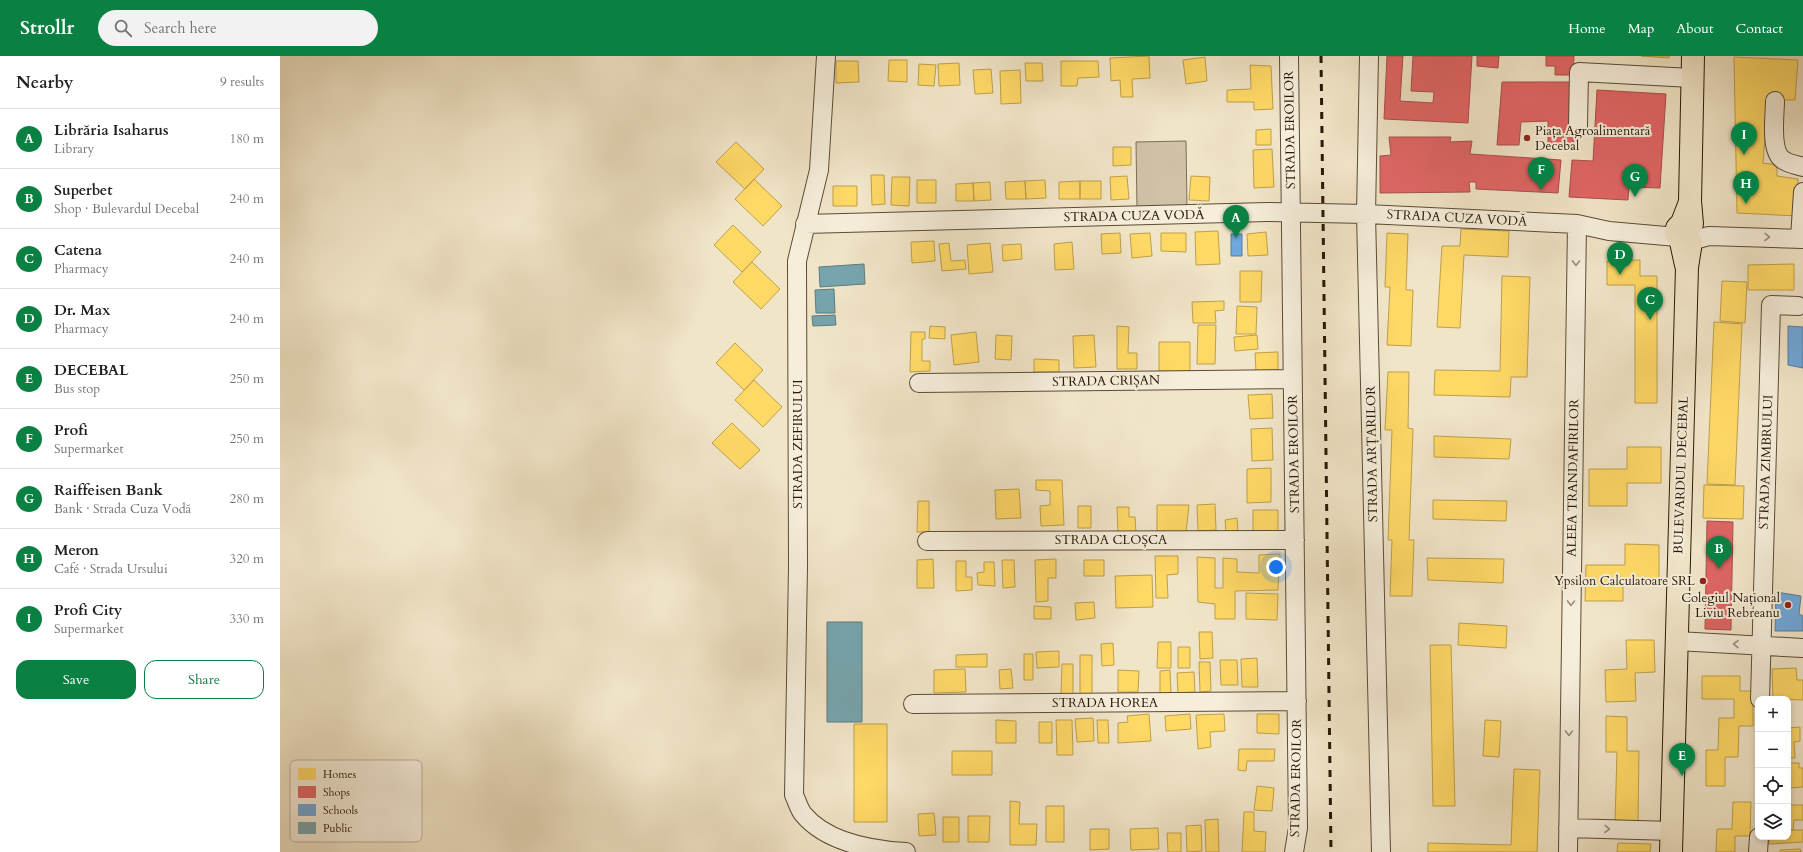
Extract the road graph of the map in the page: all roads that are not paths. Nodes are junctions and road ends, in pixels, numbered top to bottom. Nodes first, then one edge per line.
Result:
1 (826, 56) edge
2 (1289, 56) edge
3 (1369, 56) edge
4 (1693, 56) edge
5 (1580, 64) edge
6 (1692, 78) junction
7 (1776, 101) dead end
8 (1578, 126) dead end
9 (1803, 167) edge
10 (1803, 192) edge
11 (1291, 213) junction
12 (1366, 214) junction
13 (805, 224) junction
14 (1579, 224) junction
15 (1689, 234) junction
16 (1801, 238) edge
17 (1798, 306) dead end
18 (1293, 379) junction
19 (919, 383) dead end
20 (1295, 540) junction
21 (927, 541) dead end
22 (1677, 641) junction
23 (1760, 645) junction
24 (1803, 648) edge
25 (1760, 696) edge
26 (1297, 701) junction
27 (914, 704) dead end
28 (1568, 828) junction
29 (1758, 840) edge
30 (1672, 842) edge
31 (906, 852) edge
32 (1294, 852) edge
33 (1381, 852) edge
34 (1568, 852) edge
35 (1758, 852) edge

1 - 13 street, STRADA ZEFIRULUI
2 - 11 street, STRADA EROILOR
3 - 12 street, STRADA ARȚARILOR
4 - 6 main road, BULEVARDUL DECEBAL
5 - 6 street
5 - 8 street
6 - 15 main road, BULEVARDUL DECEBAL
7 - 9 street
10 - 16 street
11 - 12 street, STRADA CUZA VODĂ
11 - 13 street, STRADA CUZA VODĂ
11 - 18 street, STRADA EROILOR
12 - 14 street, STRADA CUZA VODĂ
12 - 33 street, STRADA ARȚARILOR
13 - 31 street, STRADA ZEFIRULUI
14 - 15 street, STRADA CUZA VODĂ
14 -> 28 street, ALEEA TRANDAFIRILOR
15 -> 16 street, STRADA CUZA VODĂ
15 - 22 main road, BULEVARDUL DECEBAL
17 - 23 street, STRADA ZIMBRULUI
18 - 19 street, STRADA CRIȘAN
18 - 20 street, STRADA EROILOR
20 - 21 street, STRADA CLOȘCA
20 - 26 street, STRADA EROILOR
23 -> 22 street
22 - 30 main road, BULEVARDUL DECEBAL
23 - 24 street
23 - 25 street
26 - 27 street, STRADA HOREA
26 - 32 street, STRADA EROILOR
28 -> 30 street
28 - 34 street, ALEEA TRANDAFIRILOR
29 - 35 street

